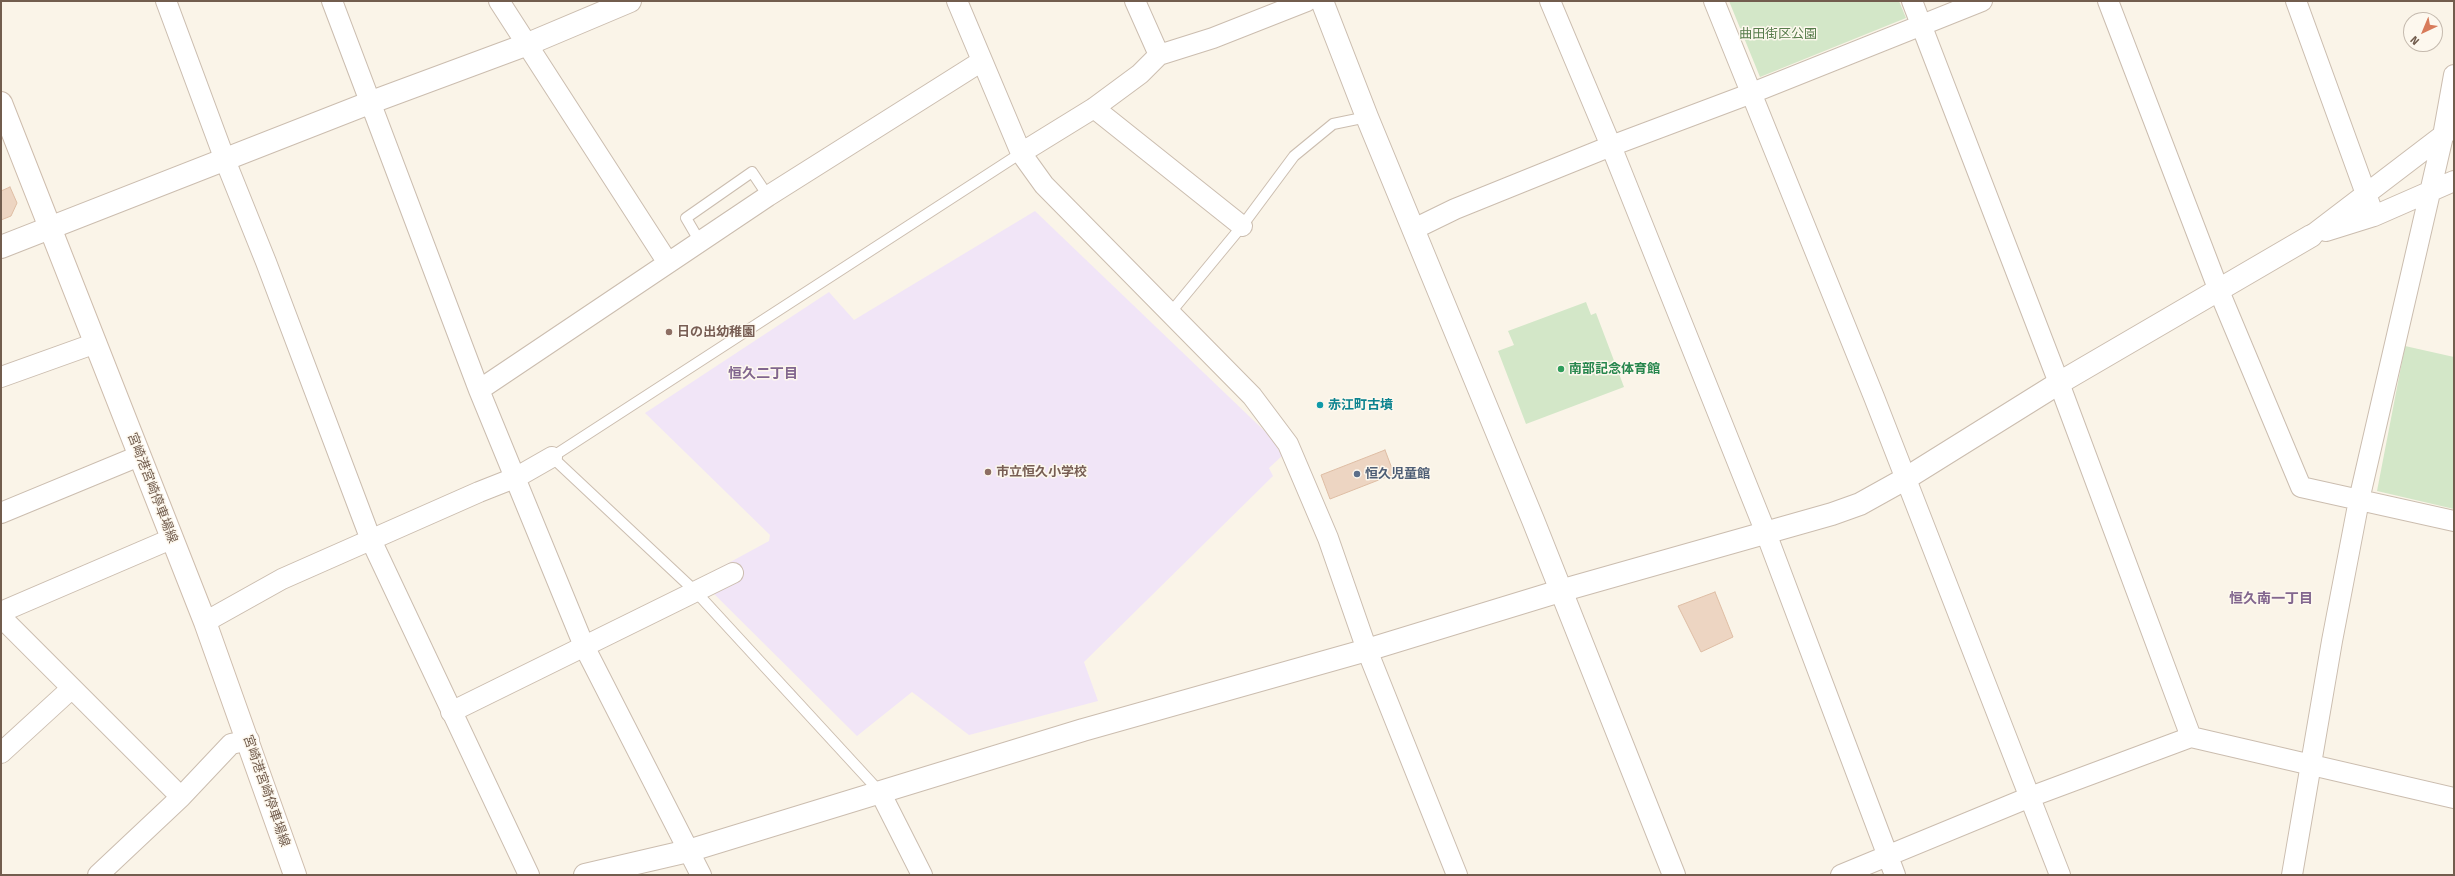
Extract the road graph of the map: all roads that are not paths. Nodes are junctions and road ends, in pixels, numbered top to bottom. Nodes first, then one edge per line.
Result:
1 (166, 1) edge
2 (332, 1) edge
3 (499, 1) edge
4 (630, 1) edge
5 (957, 1) edge
6 (1135, 1) edge
7 (1307, 1) edge
8 (1322, 1) edge
9 (1550, 1) edge
10 (1714, 1) edge
11 (1912, 1) edge
12 (1982, 1) edge
13 (2108, 1) edge
14 (2296, 1) edge
15 (1922, 24) junction
16 (528, 44) junction
17 (1159, 55) junction
18 (982, 61) junction
19 (2454, 76) edge
20 (1752, 93) junction
21 (1, 103) edge
22 (369, 103) junction
23 (1094, 108) junction
24 (1367, 117) junction
25 (2448, 131) edge
26 (1611, 146) junction
27 (1021, 153) junction
28 (225, 160) junction
29 (2454, 181) edge
30 (2368, 194) junction
31 (2428, 194) junction
32 (768, 196) junction
33 (2374, 216) junction
34 (1242, 226) junction
35 (49, 227) junction
36 (1414, 229) junction
37 (2311, 236) junction
38 (700, 242) junction
39 (1, 247) edge
40 (668, 263) junction
41 (2220, 292) junction
42 (1171, 312) junction
43 (96, 343) junction
44 (1, 377) edge
45 (2059, 383) junction
46 (479, 390) junction
47 (139, 456) junction
48 (552, 457) junction
49 (517, 477) junction
50 (1905, 479) junction
51 (2359, 500) junction
52 (1, 513) edge
53 (2454, 521) edge
54 (1766, 533) junction
55 (171, 539) junction
56 (371, 540) junction
57 (733, 573) dead end
58 (1560, 591) junction
59 (696, 592) junction
60 (1, 612) edge
61 (1, 617) edge
62 (205, 622) junction
63 (584, 646) junction
64 (1368, 650) junction
65 (72, 688) junction
66 (451, 712) junction
67 (2191, 737) junction
68 (249, 740) junction
69 (1, 753) edge
70 (2313, 766) junction
71 (880, 792) junction
72 (181, 798) junction
73 (2030, 798) junction
74 (2454, 798) edge
75 (688, 850) junction
76 (1888, 855) junction
77 (98, 875) edge
78 (295, 875) edge
79 (528, 875) edge
80 (585, 875) edge
81 (701, 875) edge
82 (922, 875) edge
83 (1457, 875) edge
84 (1674, 875) edge
85 (1841, 875) edge
86 (1895, 875) edge
87 (2060, 875) edge
88 (2292, 875) edge

1 - 28 street
2 - 22 street
3 - 16 street
4 - 16 street
5 - 18 street
6 - 17 street
7 - 17 street
8 - 24 street
9 - 26 street
10 - 20 street
11 - 15 street
12 - 15 street
13 - 41 street
14 - 30 street
15 - 20 street
15 - 45 street
16 - 22 street
16 - 40 street
17 - 23 street
18 - 27 street
18 - 32 street
19 - 25 street
20 - 26 street
20 - 50 street
21 - 35 street, 宮崎港宮崎停車場線
22 - 28 street
22 - 46 street
23 - 27 street
23 - 34 street
24 - 34 lane
24 - 36 street
25 - 30 street
25 - 31 street
26 - 36 street
26 - 54 street
27 - 42 street
27 - 48 lane
28 - 35 street
28 - 56 street
29 - 31 street
30 - 33 street
30 - 37 street
31 - 33 street
31 - 51 street
32 - 38 street
32 - 38 lane
33 - 37 street
34 - 42 lane
35 - 39 street
35 - 43 street, 宮崎港宮崎停車場線
36 - 58 street
37 - 41 street
38 - 40 street
40 - 46 street
41 - 45 street
41 - 51 street
42 - 64 street
43 - 44 street
43 - 47 street, 宮崎港宮崎停車場線
45 - 50 street
45 - 67 street
46 - 49 street
47 - 52 street
47 - 55 street, 宮崎港宮崎停車場線
48 - 49 street
48 - 59 lane
49 - 56 street
49 - 63 street
50 - 54 street
50 - 73 street
51 - 53 street
51 - 70 street
54 - 58 street
54 - 76 street
55 - 60 street
55 - 62 street, 宮崎港宮崎停車場線
56 - 62 street
56 - 66 street
57 - 59 street
58 - 64 street
58 - 84 street
59 - 63 street
59 - 71 lane
61 - 65 street
62 - 68 street, 宮崎港宮崎停車場線
63 - 66 street
63 - 75 street
64 - 71 street
64 - 83 street
65 - 69 street
65 - 72 street
66 - 79 street
67 - 70 street
67 - 73 street
68 - 72 street
68 - 78 street, 宮崎港宮崎停車場線
70 - 74 street
70 - 88 street
71 - 75 street
71 - 82 street
72 - 77 street
73 - 76 street
73 - 87 street
75 - 80 street
75 - 81 street
76 - 85 street
76 - 86 street

